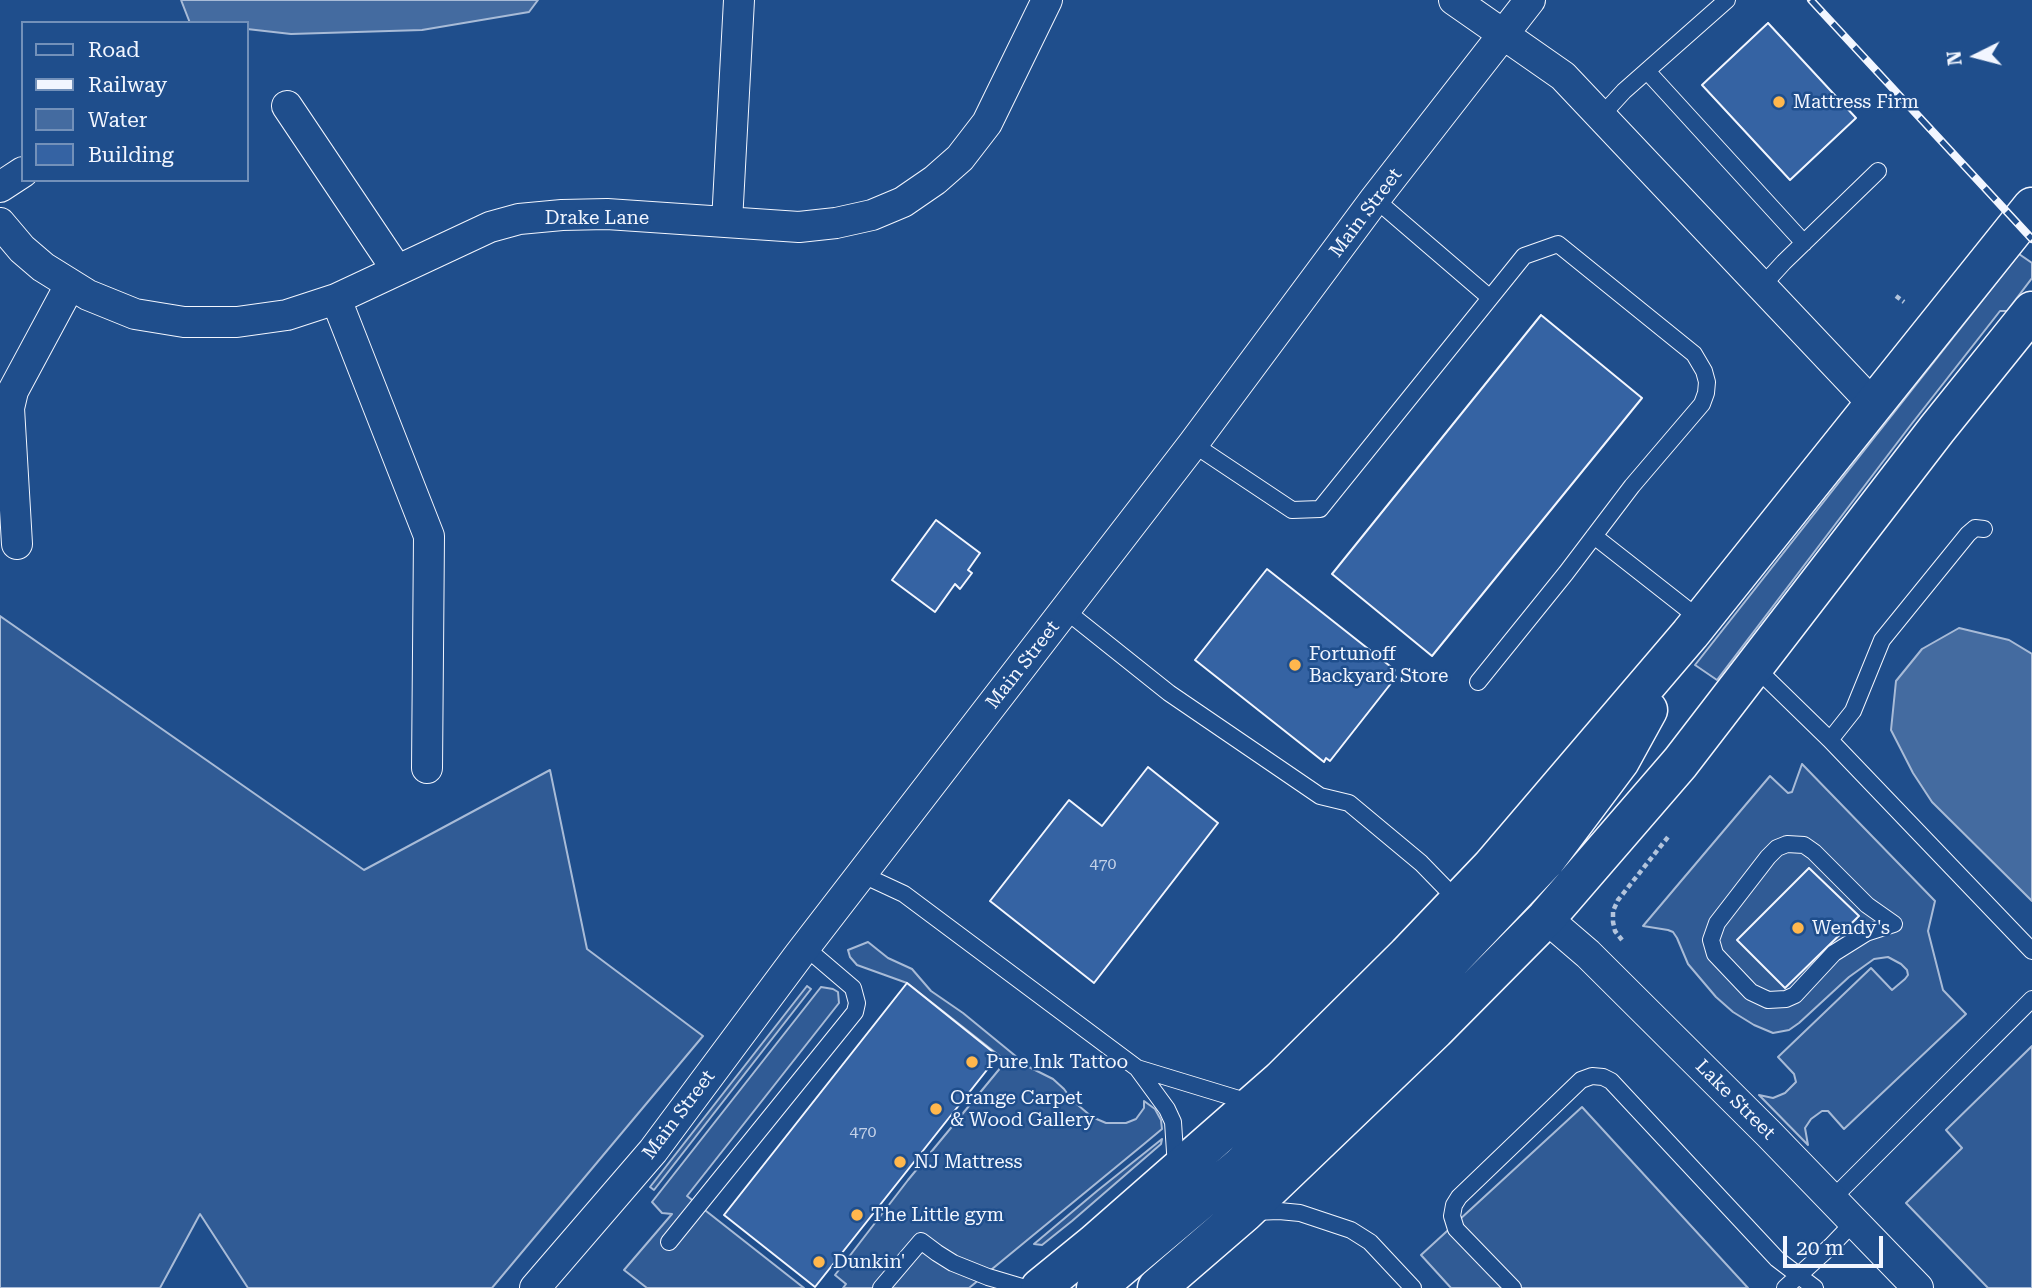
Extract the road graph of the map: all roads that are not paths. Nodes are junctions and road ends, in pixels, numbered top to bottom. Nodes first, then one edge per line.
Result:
1 (739, 0) edge
2 (1047, 0) edge
3 (1454, 0) edge
4 (1530, 0) edge
5 (1727, 0) edge
6 (1502, 35) junction
7 (1647, 71) junction
8 (286, 106) dead end
9 (1601, 116) junction
10 (1878, 171) dead end
11 (21, 173) edge
12 (0, 187) edge
13 (1376, 199) junction
14 (2032, 207) edge
15 (727, 222) junction
16 (0, 223) edge
17 (1804, 243) junction
18 (397, 270) junction
19 (70, 285) junction
20 (1762, 286) junction
21 (1489, 297) junction
22 (336, 299) junction
23 (2032, 311) edge
24 (1873, 404) junction
25 (1193, 444) junction
26 (1984, 528) dead end
27 (1594, 536) junction
28 (17, 544) dead end
29 (1065, 610) junction
30 (1695, 627) junction
31 (1755, 667) junction
32 (1478, 681) dead end
33 (1830, 740) junction
34 (427, 768) dead end
35 (861, 874) junction
36 (1458, 901) junction
37 (1546, 918) junction
38 (1894, 924) joint
39 (805, 947) junction
40 (2032, 951) edge
41 (2032, 999) edge
42 (1137, 1068) junction
43 (1255, 1103) junction
44 (1176, 1173) junction
45 (1832, 1199) junction
46 (1245, 1212) junction
47 (1854, 1222) junction
48 (669, 1242) dead end
49 (1798, 1275) junction
50 (535, 1288) edge
51 (881, 1288) edge
52 (1025, 1288) edge
53 (1040, 1288) edge
54 (1096, 1288) edge
55 (1157, 1288) edge
56 (1413, 1288) edge
57 (1513, 1288) edge
58 (1785, 1288) edge
59 (1815, 1288) edge
60 (1918, 1288) edge

1 - 15 street
2 - 15 street, Drake Lane
3 - 6 street
4 - 6 street, Main Street
5 - 7 lane
6 - 9 street
6 - 13 street, Main Street
7 - 9 lane
7 - 17 lane
8 - 18 street
9 - 20 street
10 - 17 lane
11 - 12 street
13 - 21 lane
13 - 25 street, Main Street
14 - 24 highway
15 - 18 street, Drake Lane
16 - 19 street, Drake Lane
17 - 20 lane
18 - 22 street, Drake Lane
19 - 22 street, Drake Lane
19 - 28 street
20 - 24 street
21 - 25 lane
21 - 27 lane
22 - 34 street
23 - 31 highway
24 - 30 highway
25 - 29 street, Main Street
26 - 33 lane
27 - 30 lane
27 - 32 lane
29 - 35 street, Main Street
29 - 36 lane
30 - 36 highway
30 - 54 highway
31 - 33 lane
31 - 37 highway
33 - 40 lane
35 - 39 street, Main Street
35 - 42 lane
36 - 43 highway
37 - 45 street, Lake Street
37 - 46 highway
38 - 38 lane
39 - 48 lane
39 - 50 street, Main Street
41 - 45 lane
42 - 43 lane
42 - 44 lane
43 - 44 highway
44 - 53 highway
45 - 47 street, Lake Street
46 - 55 highway
46 - 56 lane
47 - 49 lane
47 - 60 street, Lake Street
49 - 57 lane
49 - 58 lane
49 - 59 lane
51 - 52 lane

